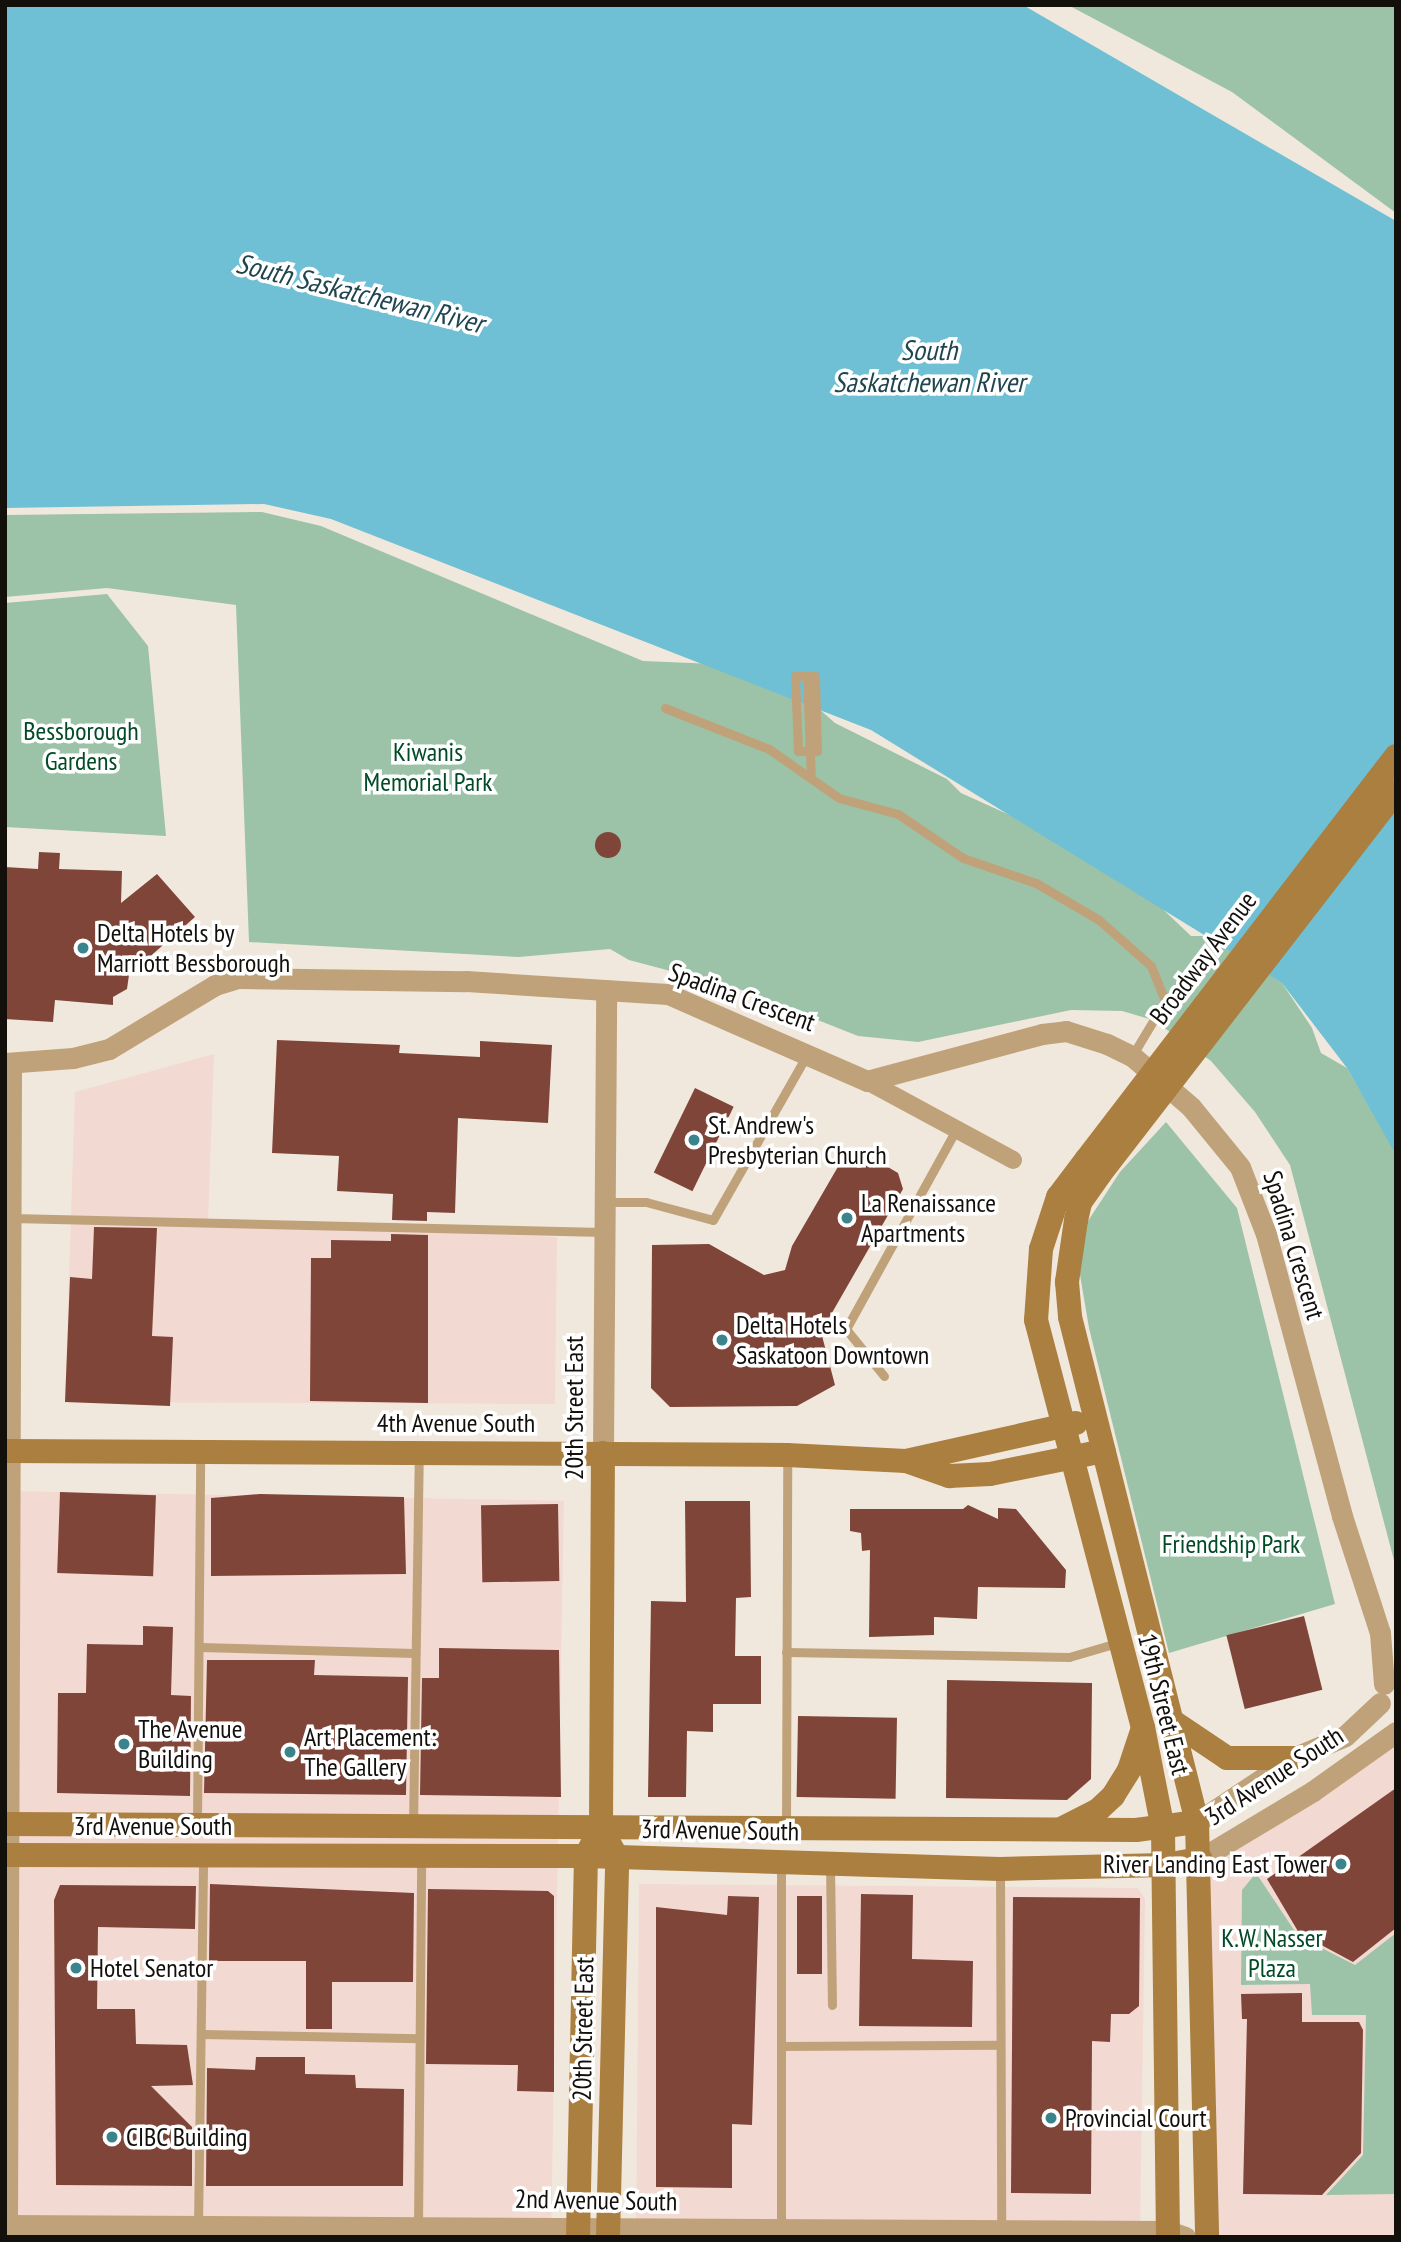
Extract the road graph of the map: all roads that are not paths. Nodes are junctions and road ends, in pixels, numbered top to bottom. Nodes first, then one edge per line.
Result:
1 (665, 708) dead end
2 (809, 751) junction
3 (1396, 755) edge
4 (811, 778) junction
5 (1396, 791) edge
6 (606, 990) junction
7 (808, 1051) junction
8 (1132, 1056) junction
9 (9, 1064) edge
10 (867, 1080) junction
11 (956, 1130) junction
12 (1013, 1160) dead end
13 (1093, 1167) junction
14 (1058, 1197) joint
15 (606, 1202) junction
16 (9, 1218) edge
17 (1076, 1220) joint
18 (605, 1232) junction
19 (884, 1376) dead end
20 (1095, 1418) junction
21 (1062, 1426) junction
22 (9, 1451) edge
23 (1104, 1451) junction
24 (200, 1452) junction
25 (419, 1453) junction
26 (603, 1453) junction
27 (787, 1455) junction
28 (1071, 1459) junction
29 (906, 1461) junction
30 (1388, 1639) edge
31 (1117, 1643) junction
32 (200, 1647) junction
33 (786, 1652) junction
34 (414, 1653) junction
35 (1386, 1686) edge
36 (1172, 1721) junction
37 (1143, 1727) junction
38 (1396, 1731) edge
39 (1293, 1758) junction
40 (1197, 1822) junction
41 (8, 1824) edge
42 (197, 1825) junction
43 (412, 1826) junction
44 (786, 1826) junction
45 (601, 1827) junction
46 (1163, 1829) junction
47 (1057, 1830) junction
48 (8, 1855) edge
49 (203, 1856) junction
50 (421, 1856) junction
51 (586, 1856) junction
52 (617, 1857) junction
53 (1200, 1859) junction
54 (781, 1861) junction
55 (830, 1862) junction
56 (1165, 1865) junction
57 (1000, 1869) junction
58 (832, 2005) dead end
59 (202, 2035) junction
60 (419, 2038) junction
61 (1000, 2045) junction
62 (781, 2046) junction
63 (7, 2225) edge
64 (198, 2225) junction
65 (418, 2227) junction
66 (781, 2229) junction
67 (578, 2231) edge
68 (1001, 2231) junction
69 (608, 2232) edge
70 (1173, 2235) edge
71 (1207, 2237) edge

1 - 4 lane
2 - 2 lane
2 - 4 lane
3 - 13 main road, Broadway Avenue, bridge
4 - 8 lane
5 - 13 main road, Broadway Avenue, bridge
6 - 7 street, Spadina Crescent
6 - 9 street, Spadina Crescent
6 - 15 street, 20th Street East
7 - 10 street, Spadina Crescent
7 - 15 lane
8 - 10 street, Spadina Crescent
8 - 30 street, Spadina Crescent
9 - 16 street
10 - 11 street, Spadina Crescent
11 - 12 street, Spadina Crescent
11 - 19 lane
13 - 14 main road, Broadway Avenue
13 - 17 main road, Broadway Avenue
14 - 21 main road, 19th Street East
15 - 18 street, 20th Street East
16 - 18 lane
16 - 22 street
17 - 20 main road, 19th Street East
18 - 26 street, 20th Street East
20 - 21 main road, 4th Avenue South
20 - 23 main road, 19th Street East
21 - 28 main road, 19th Street East
21 - 29 main road, 4th Avenue South
22 - 24 main road, 4th Avenue South
22 - 41 street
23 - 28 main road, 4th Avenue South
23 - 36 main road, 19th Street East
24 - 25 main road, 4th Avenue South
24 - 32 lane
25 - 26 main road, 4th Avenue South
25 - 34 lane
26 - 27 main road, 4th Avenue South
26 - 45 main road, 20th Street East
27 - 29 main road, 4th Avenue South
27 - 33 lane
28 - 29 main road, 4th Avenue South
28 - 31 main road, 19th Street East
30 - 35 street, Spadina Crescent
31 - 33 lane
31 - 37 main road, 19th Street East
32 - 34 lane
32 - 42 lane
33 - 44 lane
34 - 43 lane
35 - 38 street
35 - 39 street, 3rd Avenue South
36 - 39 main road
36 - 40 main road, 19th Street East
37 - 46 main road, 19th Street East
37 - 47 main road
38 - 53 street, 3rd Avenue South
39 - 40 street, 3rd Avenue South
40 - 46 main road, 3rd Avenue South
40 - 53 main road, 19th Street East
41 - 42 main road, 3rd Avenue South
41 - 48 street
42 - 43 main road, 3rd Avenue South
43 - 45 main road, 3rd Avenue South
44 - 45 main road, 3rd Avenue South
44 - 47 main road, 3rd Avenue South
45 - 51 main road, 20th Street East
45 - 52 main road, 20th Street East
46 - 47 main road, 3rd Avenue South
46 - 56 main road, 19th Street East
48 - 49 main road, 3rd Avenue South
48 - 63 street
49 - 50 main road, 3rd Avenue South
49 - 59 lane
50 - 51 main road, 3rd Avenue South
50 - 60 lane
51 - 52 main road, 3rd Avenue South
51 - 67 main road, 20th Street East
52 - 54 main road, 3rd Avenue South
52 - 69 main road, 20th Street East
53 - 56 main road, 3rd Avenue South
53 - 71 main road, 19th Street East
54 - 55 main road, 3rd Avenue South
54 - 62 lane
55 - 57 main road, 3rd Avenue South
55 - 58 lane
56 - 57 main road, 3rd Avenue South
56 - 70 main road, 19th Street East
57 - 61 lane
59 - 60 lane
59 - 64 lane
60 - 65 lane
61 - 62 lane
61 - 68 lane
62 - 66 lane
63 - 64 street, 2nd Avenue South
64 - 65 street, 2nd Avenue South
65 - 67 street, 2nd Avenue South
66 - 68 street, 2nd Avenue South
66 - 69 street, 2nd Avenue South
67 - 69 street, 2nd Avenue South
68 - 70 street, 2nd Avenue South

